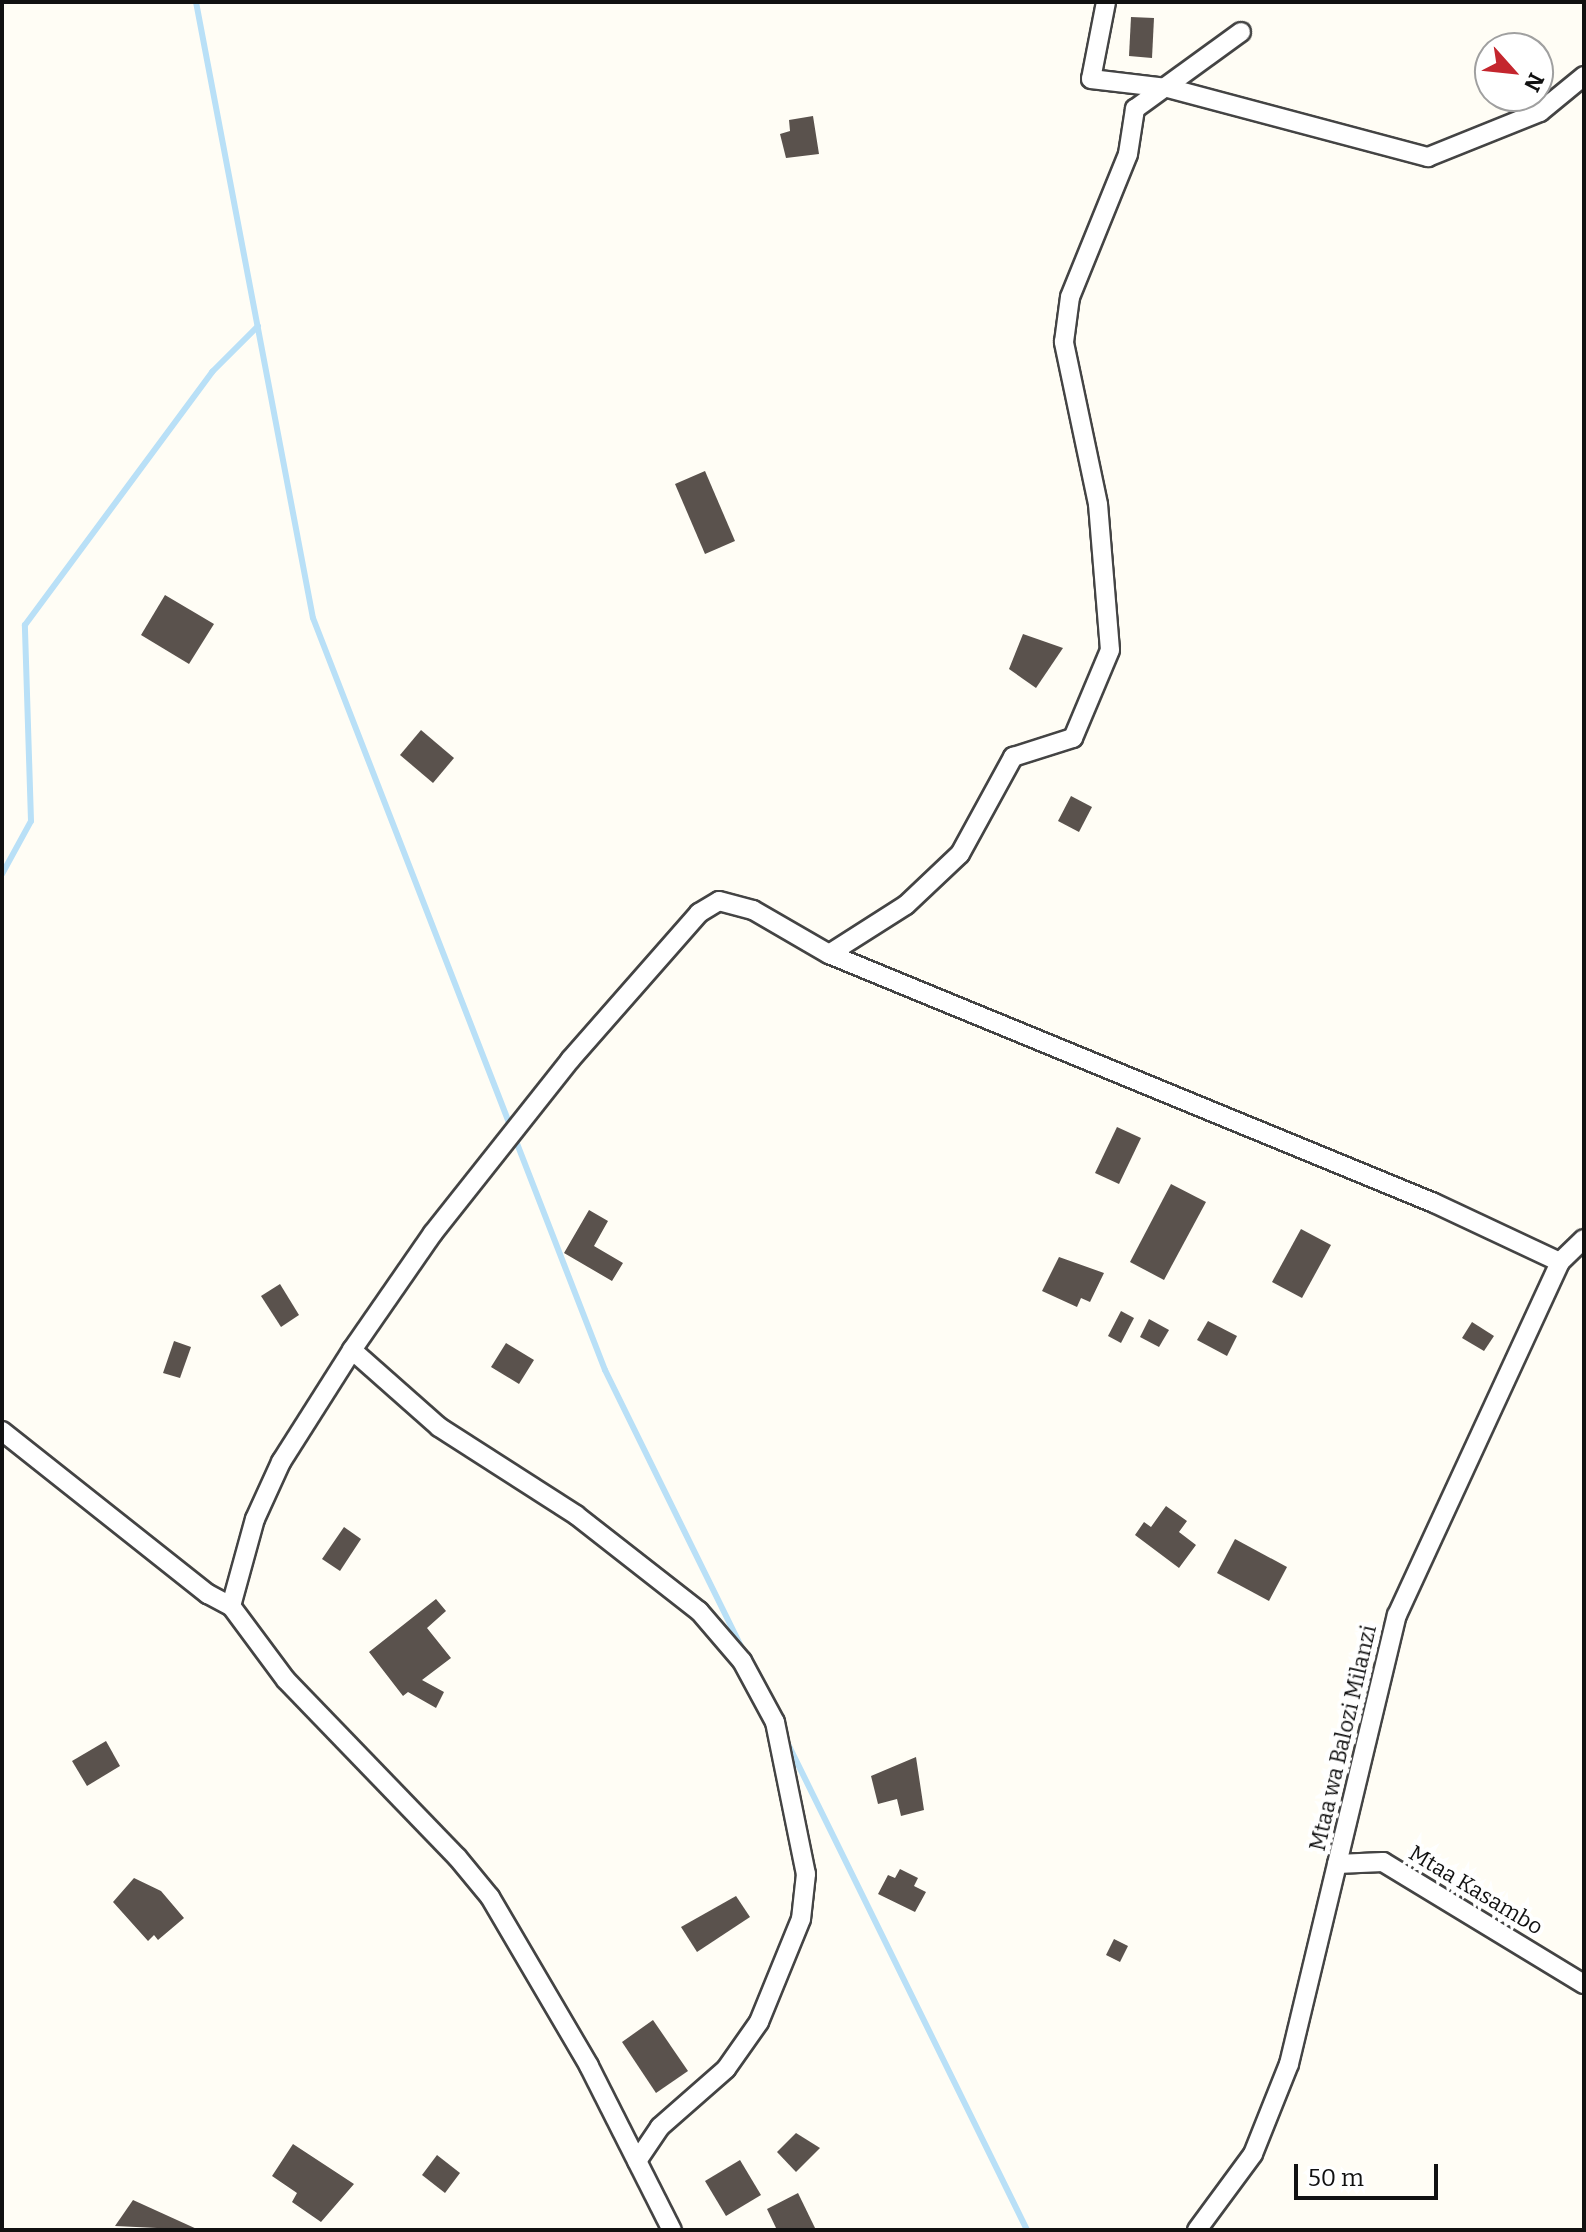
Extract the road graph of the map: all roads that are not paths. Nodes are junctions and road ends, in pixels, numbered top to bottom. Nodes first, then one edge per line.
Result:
1 (1106, 2) edge
2 (1241, 32) dead end
3 (1584, 76) edge
4 (1168, 88) junction
5 (829, 954) junction
6 (1584, 1239) edge
7 (1560, 1262) junction
8 (352, 1350) junction
9 (2, 1431) edge
10 (231, 1606) junction
11 (1337, 1864) junction
12 (1584, 1984) edge
13 (637, 2161) junction
14 (672, 2230) edge
15 (1197, 2230) edge

1 - 4 street
2 - 4 street
3 - 4 street
4 - 5 street
5 - 7 street
5 - 8 street
6 - 7 street
7 - 11 street, Mtaa wa Balozi Milanzi
8 - 10 street
8 - 13 street
9 - 10 street
10 - 13 street
11 - 12 street, Mtaa Kasambo
11 - 15 street, Mtaa wa Balozi Milanzi
13 - 14 street

